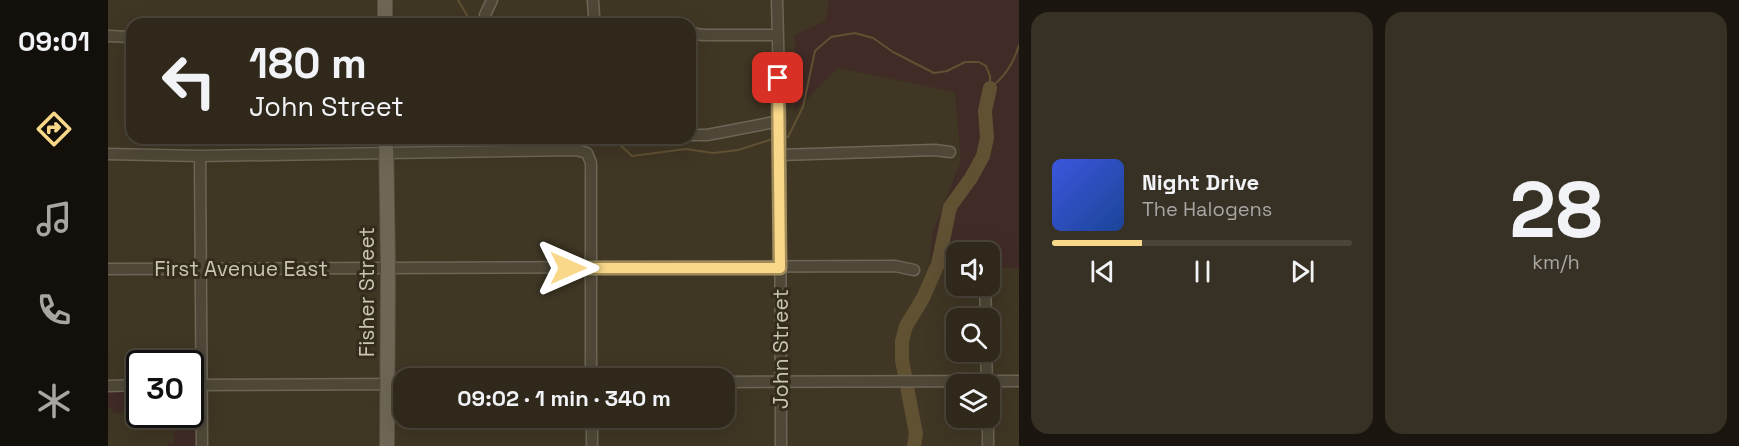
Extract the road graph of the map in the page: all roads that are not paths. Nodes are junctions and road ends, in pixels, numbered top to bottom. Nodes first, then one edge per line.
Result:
1 (385, 0) edge
2 (492, 0) edge
3 (593, 0) edge
4 (777, 0) edge
5 (485, 15) dead end
6 (594, 17) dead end
7 (385, 18) edge
8 (696, 34) edge
9 (777, 35) junction
10 (108, 36) edge
11 (126, 37) edge
12 (780, 127) junction
13 (696, 135) edge
14 (386, 144) edge
15 (950, 152) dead end
16 (386, 153) junction
17 (779, 153) junction
18 (108, 154) edge
19 (200, 156) junction
20 (388, 267) junction
21 (202, 268) junction
22 (591, 268) junction
23 (780, 268) junction
24 (108, 269) edge
25 (914, 270) dead end
26 (198, 350) edge
27 (591, 368) edge
28 (780, 381) junction
29 (946, 381) edge
30 (1019, 381) edge
31 (735, 382) edge
32 (1000, 382) edge
33 (204, 384) edge
34 (387, 384) junction
35 (393, 384) edge
36 (126, 385) edge
37 (108, 386) edge
38 (200, 428) edge
39 (592, 428) edge
40 (988, 428) edge
41 (202, 446) edge
42 (387, 446) edge
43 (592, 446) edge
44 (781, 446) edge
45 (988, 446) edge

1 - 7 main road
2 - 5 street
3 - 6 street
4 - 9 street, John Street
8 - 9 street
9 - 12 street, John Street
10 - 11 street
12 - 13 street
12 - 17 street, John Street
14 - 16 main road, Fisher Street
15 - 17 street
16 - 19 street
16 - 20 main road, Fisher Street
16 - 22 street
17 - 23 street, John Street
18 - 19 street
19 - 21 street
20 - 21 street, First Avenue East
20 - 22 street, First Avenue East
20 - 34 main road, Fisher Street
21 - 24 street, First Avenue East
21 - 26 street
22 - 23 street, First Avenue East
22 - 27 street
23 - 25 street, First Avenue East
23 - 28 street, John Street
28 - 29 street
28 - 31 street
28 - 44 street, John Street
30 - 32 street
33 - 34 street
34 - 35 street
34 - 42 main road, Fisher Street
36 - 37 street
38 - 41 street
39 - 43 street
40 - 45 street

